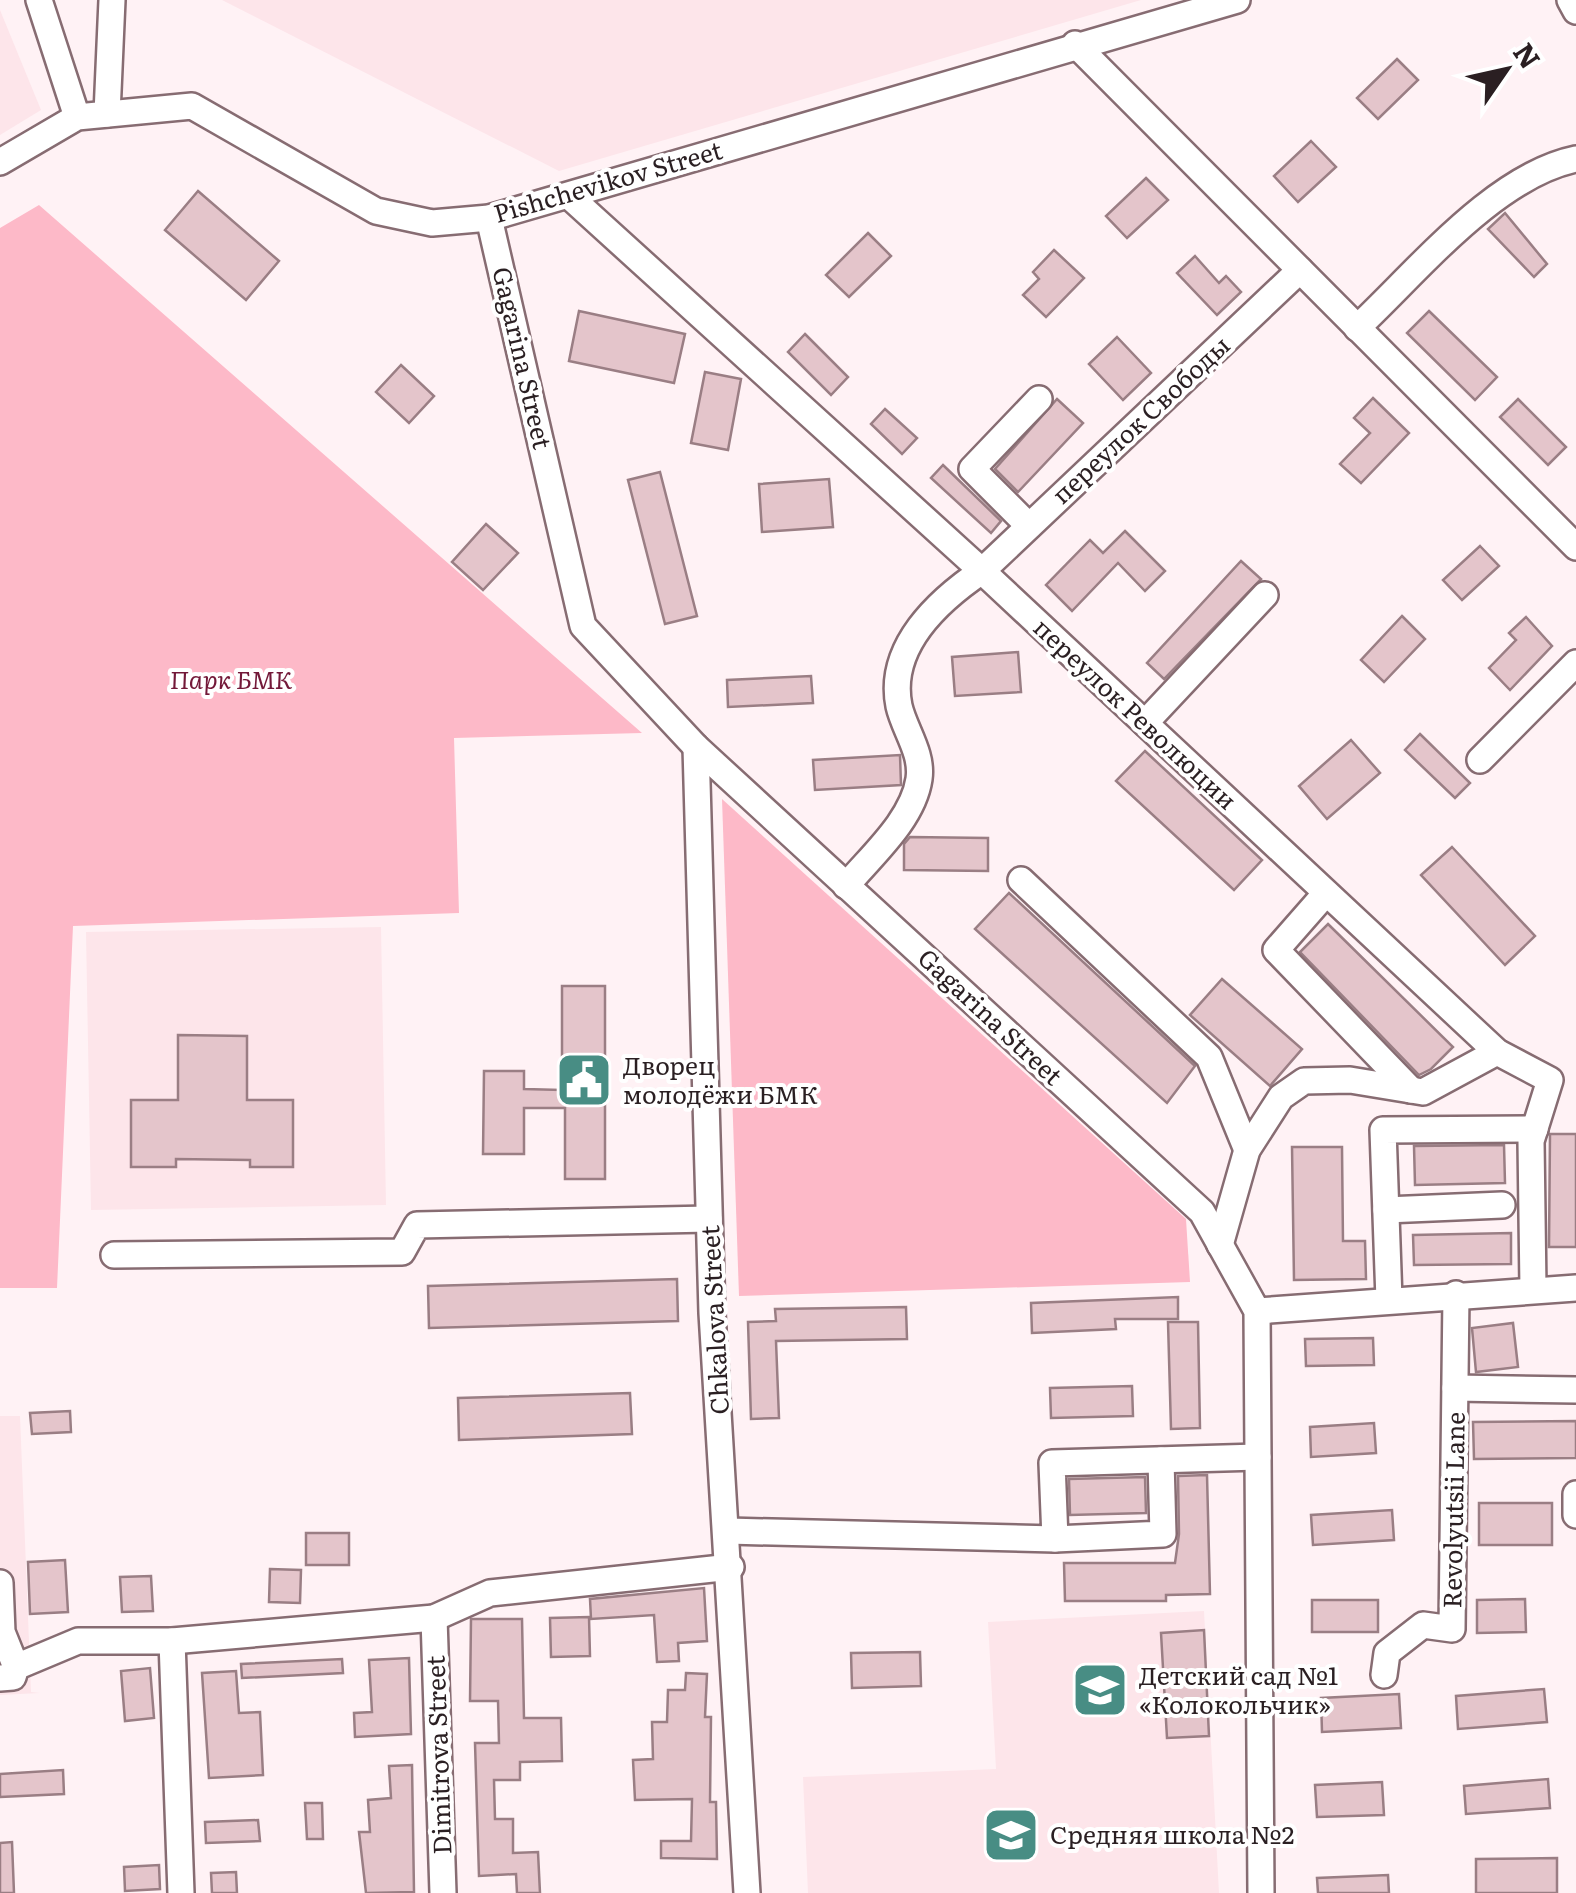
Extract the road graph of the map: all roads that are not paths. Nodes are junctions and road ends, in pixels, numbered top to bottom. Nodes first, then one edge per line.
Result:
1 (40, 0) edge
2 (112, 0) edge
3 (1237, 0) edge
4 (1570, 0) edge
5 (1576, 11) edge
6 (1075, 44) junction
7 (107, 114) junction
8 (77, 117) junction
9 (1576, 159) edge
10 (0, 162) edge
11 (569, 196) junction
12 (490, 218) junction
13 (1300, 270) junction
14 (1357, 328) junction
15 (1039, 399) dead end
16 (1029, 526) junction
17 (1576, 547) edge
18 (982, 570) junction
19 (1266, 595) dead end
20 (1576, 663) edge
21 (1145, 723) junction
22 (696, 747) junction
23 (1480, 760) dead end
24 (1021, 880) dead end
25 (846, 886) junction
26 (1326, 893) junction
27 (1497, 1052) junction
28 (1411, 1090) junction
29 (1535, 1129) junction
30 (1247, 1150) junction
31 (1502, 1205) dead end
32 (1386, 1210) junction
33 (709, 1220) junction
34 (1220, 1245) junction
35 (114, 1255) dead end
36 (1576, 1288) edge
37 (1532, 1290) junction
38 (1456, 1294) junction
39 (1388, 1300) junction
40 (1257, 1311) junction
41 (1455, 1388) junction
42 (1576, 1390) edge
43 (1258, 1457) junction
44 (1161, 1460) junction
45 (1576, 1494) edge
46 (1576, 1515) edge
47 (728, 1531) junction
48 (1055, 1539) junction
49 (731, 1567) junction
50 (0, 1583) edge
51 (434, 1618) junction
52 (172, 1641) junction
53 (8, 1673) edge
54 (1384, 1674) dead end
55 (181, 1893) edge
56 (443, 1893) edge
57 (748, 1893) edge
58 (1261, 1893) edge

1 - 8 street
2 - 7 street
3 - 6 street, Pishchevikov Street
4 - 5 street
6 - 11 street, Pishchevikov Street
6 - 13 street
7 - 8 street, Pishchevikov Street
7 - 12 street, Pishchevikov Street
8 - 10 street, Pishchevikov Street
9 - 14 street
11 - 12 street, Pishchevikov Street
11 - 18 street, переулок Революции
12 - 22 street, Gagarina Street
13 - 14 street
13 - 16 street, переулок Свободы
14 - 17 street
15 - 16 street
16 - 18 street, переулок Свободы
18 - 21 street, переулок Революции
18 - 25 street, переулок Свободы
19 - 21 street
20 - 23 street
21 - 26 street, переулок Революции
22 - 25 street, Gagarina Street
22 - 33 street, Chkalova Street
24 - 30 street
25 - 34 street, Gagarina Street
26 - 27 street, переулок Революции
26 - 28 street
27 - 28 street
27 - 29 street, переулок Революции
28 - 30 street
29 - 32 street
29 - 37 street, переулок Революции
30 - 34 street
31 - 32 street
32 - 39 street
33 - 35 street
33 - 47 street, Chkalova Street
34 - 40 street, Gagarina Street
36 - 37 street
37 - 38 street
38 - 39 street
38 - 41 street, Revolyutsii Lane
39 - 40 street
40 - 43 street, Gagarina Street
41 - 42 street
41 - 54 street, Revolyutsii Lane
43 - 44 street
43 - 58 street, Gagarina Street
44 - 48 street
44 - 48 street
45 - 46 street
47 - 48 street
47 - 49 street, Chkalova Street
49 - 51 street
49 - 57 street, Chkalova Street
50 - 53 street
51 - 52 street
51 - 56 street, Dimitrova Street
52 - 53 street
52 - 55 street

